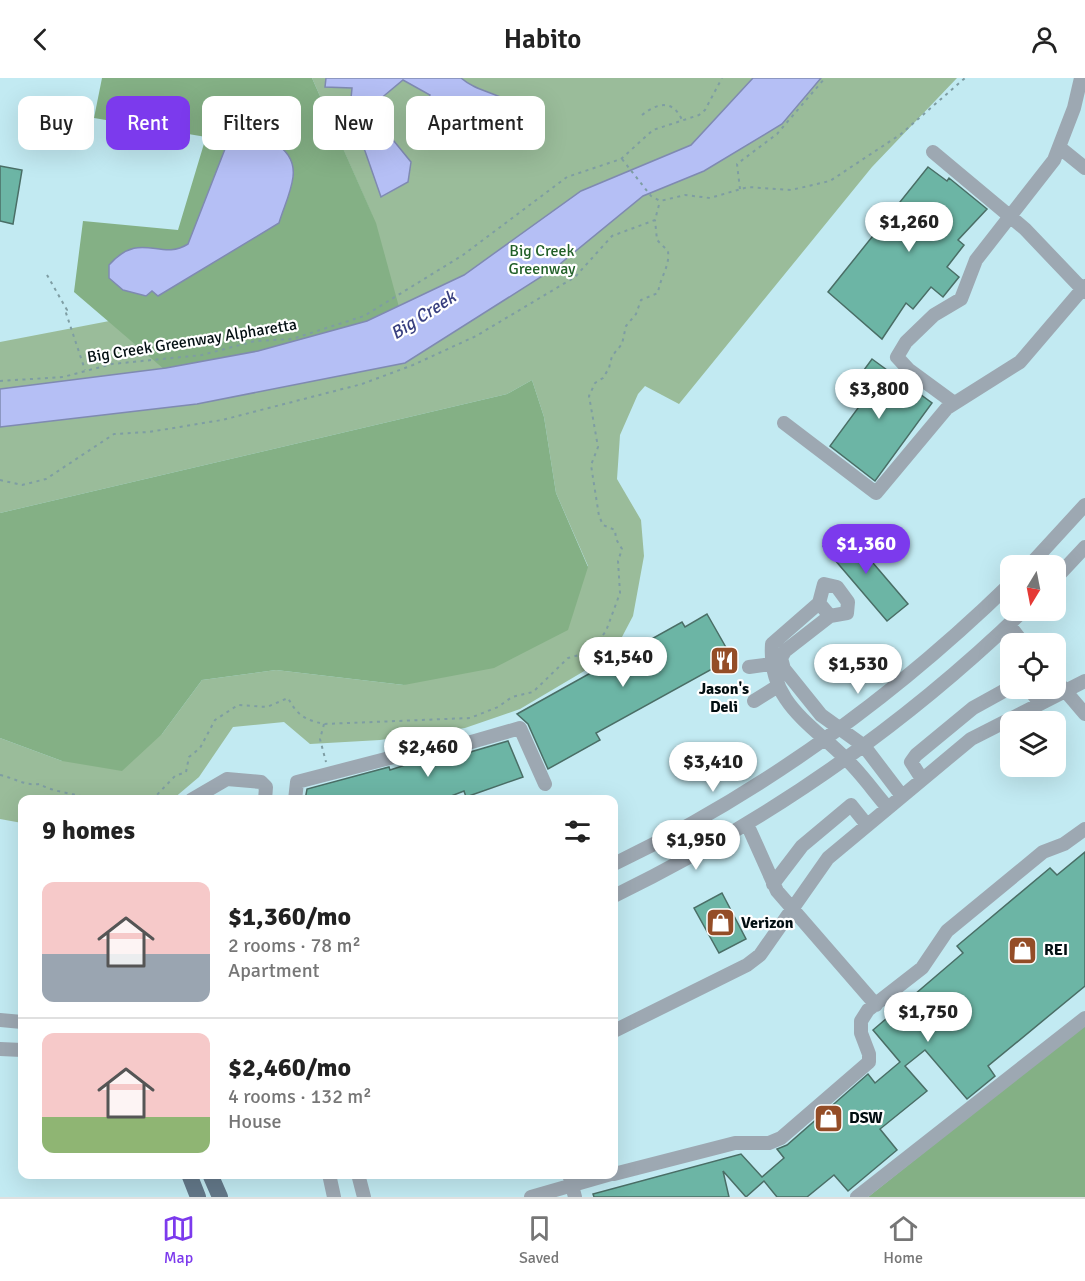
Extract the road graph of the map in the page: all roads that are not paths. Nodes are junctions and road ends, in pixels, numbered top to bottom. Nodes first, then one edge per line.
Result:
1 (1081, 78) edge
2 (1059, 147) junction
3 (933, 152) dead end
4 (1083, 161) edge
5 (1010, 217) junction
6 (1084, 289) edge
7 (954, 403) junction
8 (784, 423) dead end
9 (1085, 505) edge
10 (1085, 547) edge
11 (1039, 555) edge
12 (1066, 567) edge
13 (1000, 593) edge
14 (819, 603) junction
15 (830, 616) junction
16 (1013, 621) edge
17 (1009, 625) junction
18 (1015, 633) edge
19 (777, 666) junction
20 (749, 667) dead end
21 (1085, 681) edge
22 (1066, 685) edge
23 (778, 686) junction
24 (1000, 693) edge
25 (1066, 693) edge
26 (1037, 699) edge
27 (1045, 699) edge
28 (754, 701) dead end
29 (1040, 703) junction
30 (1085, 714) edge
31 (840, 729) junction
32 (824, 740) junction
33 (864, 746) junction
34 (846, 759) junction
35 (922, 779) junction
36 (545, 784) dead end
37 (200, 795) edge
38 (265, 795) edge
39 (296, 795) edge
40 (902, 796) junction
41 (888, 808) junction
42 (747, 824) junction
43 (867, 825) junction
44 (1085, 829) edge
45 (618, 862) edge
46 (774, 884) junction
47 (618, 894) edge
48 (791, 908) junction
49 (876, 1005) junction
50 (1085, 1018) edge
51 (0, 1020) edge
52 (18, 1022) edge
53 (618, 1029) edge
54 (0, 1049) edge
55 (18, 1050) edge
56 (618, 1172) edge
57 (191, 1179) edge
58 (212, 1179) edge
59 (330, 1179) edge
60 (359, 1179) edge
61 (594, 1179) edge
62 (572, 1185) edge
63 (198, 1197) edge
64 (220, 1197) edge
65 (334, 1197) edge
66 (364, 1197) edge
67 (531, 1197) edge
68 (857, 1197) edge

1 - 2 street
2 - 4 street
2 - 5 street
3 - 5 street
5 - 6 street
5 - 7 street
6 - 7 street
7 - 8 street
9 - 11 street
10 - 12 street
13 - 31 street
14 - 15 street
14 - 15 street
14 - 19 street
15 - 19 street
16 - 17 street
17 - 18 street
17 - 33 street
19 - 20 street
19 - 23 street
19 - 31 street
21 - 22 street
23 - 28 street
23 - 32 street
24 - 35 street
25 - 30 street
26 - 29 street
27 - 29 street
29 - 35 street
31 - 32 street
31 - 33 street
32 - 34 street
32 - 45 street
33 - 34 street
33 - 40 street
34 - 41 street
34 - 42 street
35 - 40 street
36 - 39 street
37 - 38 street
40 - 41 street
41 - 43 street
42 - 46 street
42 - 47 street
43 - 46 street
43 - 48 street
44 - 49 street
46 - 48 street
48 - 49 street
48 - 53 street
49 - 56 street
50 - 68 street
51 - 52 street
54 - 55 street
57 - 63 main road
58 - 64 main road
59 - 65 street
60 - 66 street
61 - 62 street
62 - 67 street

